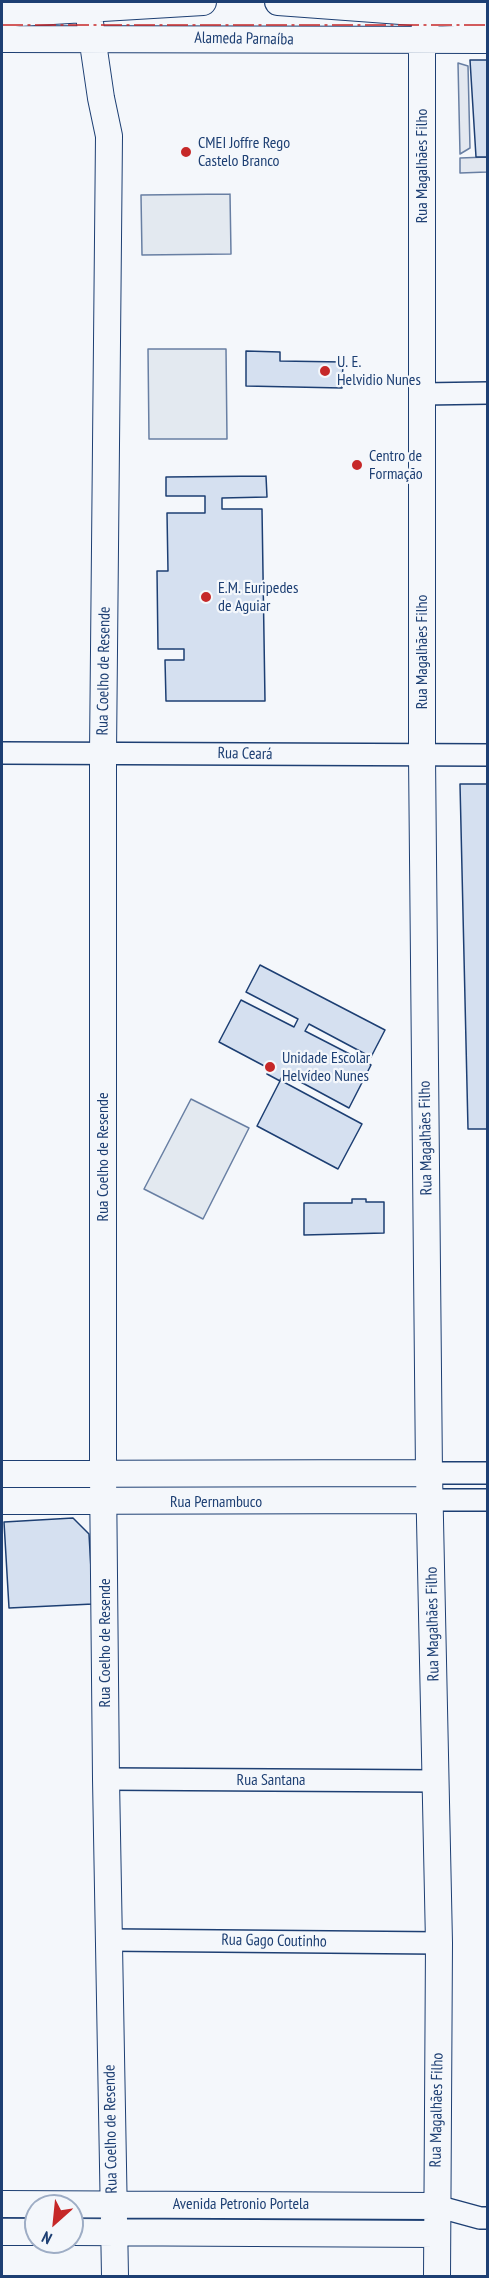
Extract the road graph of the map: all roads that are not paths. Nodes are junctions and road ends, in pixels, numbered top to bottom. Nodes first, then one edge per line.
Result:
1 (203, 2) edge
2 (278, 2) edge
3 (305, 3) edge
4 (87, 5) edge
5 (430, 8) edge
6 (2, 14) edge
7 (488, 15) edge
8 (2, 39) edge
9 (92, 39) junction
10 (488, 40) edge
11 (422, 41) junction
12 (488, 393) edge
13 (422, 394) junction
14 (2, 753) edge
15 (103, 753) junction
16 (488, 755) edge
17 (422, 756) junction
18 (429, 1473) junction
19 (488, 1473) edge
20 (2, 1474) edge
21 (103, 1474) junction
22 (431, 1500) junction
23 (488, 1500) edge
24 (2, 1501) edge
25 (104, 1502) junction
26 (106, 1779) junction
27 (437, 1781) junction
28 (109, 1940) junction
29 (439, 1943) junction
30 (2, 2204) edge
31 (112, 2204) junction
32 (436, 2206) junction
33 (484, 2218) edge
34 (2, 2232) edge
35 (24, 2232) edge
36 (84, 2232) edge
37 (114, 2233) junction
38 (436, 2234) junction
39 (115, 2277) edge
40 (436, 2277) edge

1 - 4 main road
2 - 3 main road
3 - 5 main road
4 - 6 main road
4 - 9 main road, Rua Coelho de Resende
5 - 7 main road
5 - 11 main road, Rua Magalhães Filho
8 - 9 main road, Alameda Parnaíba
9 - 11 main road, Alameda Parnaíba
9 - 15 main road, Rua Coelho de Resende
10 - 11 main road, Alameda Parnaíba
11 - 13 main road, Rua Magalhães Filho
12 - 13 street
13 - 17 main road, Rua Magalhães Filho
14 - 15 street, Rua Ceará
15 - 17 street, Rua Ceará
15 - 21 main road, Rua Coelho de Resende
16 - 17 street, Rua Ceará
17 - 18 main road, Rua Magalhães Filho
18 - 19 street
18 - 21 main road, Rua Pernambuco
18 - 22 main road, Rua Magalhães Filho
20 - 21 main road, Rua Pernambuco
21 - 25 main road, Rua Coelho de Resende
22 - 23 street
22 - 25 main road, Rua Pernambuco
22 - 27 main road, Rua Magalhães Filho
24 - 25 main road, Rua Pernambuco
25 - 26 main road, Rua Coelho de Resende
26 - 27 street, Rua Santana
26 - 28 main road, Rua Coelho de Resende
27 - 29 main road, Rua Magalhães Filho
28 - 29 street, Rua Gago Coutinho
28 - 31 main road, Rua Coelho de Resende
29 - 32 main road, Rua Magalhães Filho
30 - 31 main road, Avenida Petronio Portela
31 - 32 main road, Avenida Petronio Portela
31 - 37 main road, Rua Coelho de Resende
32 - 33 street, Avenida Petronio Portela
32 - 38 main road, Rua Magalhães Filho
33 - 38 street, Avenida Petronio Portela
34 - 35 main road
36 - 37 main road, Avenida Petronio Portela
37 - 38 main road, Avenida Petronio Portela
37 - 39 main road, Rua Coelho de Resende
38 - 40 main road, Rua Magalhães Filho

